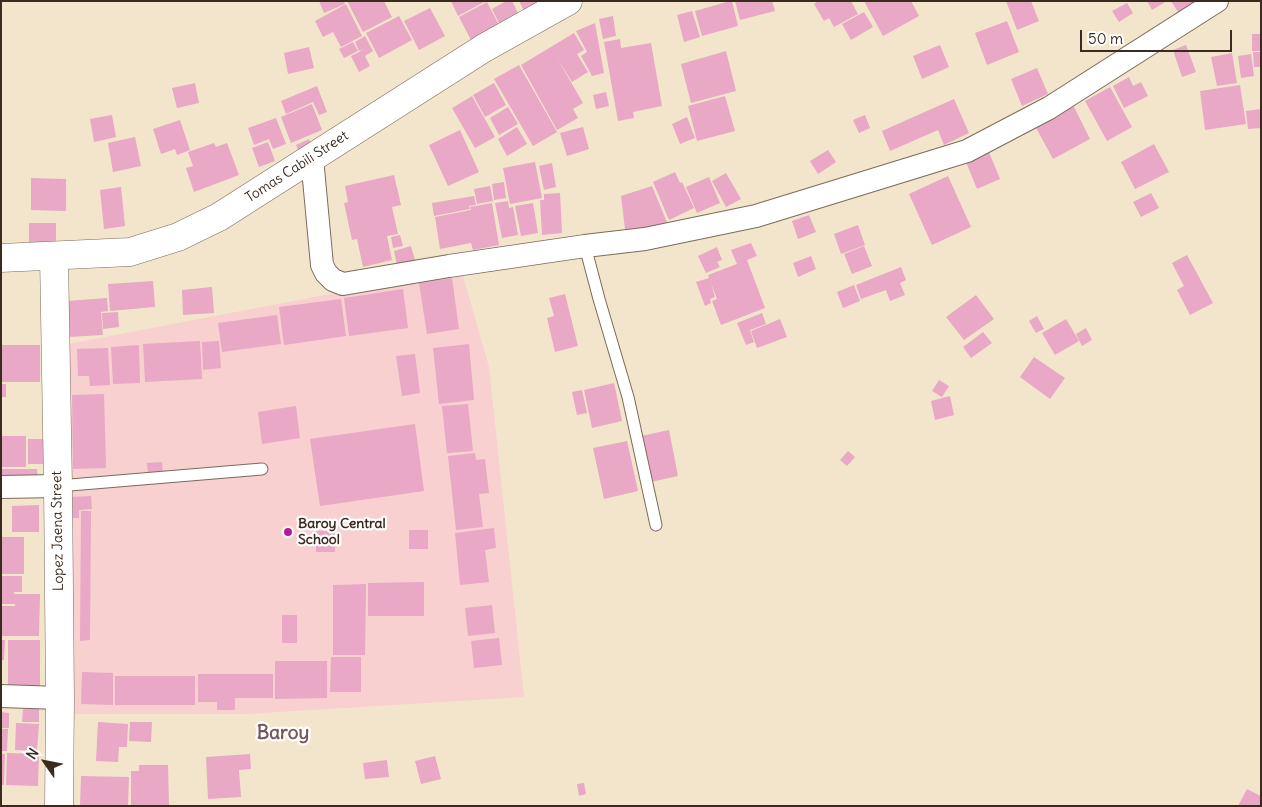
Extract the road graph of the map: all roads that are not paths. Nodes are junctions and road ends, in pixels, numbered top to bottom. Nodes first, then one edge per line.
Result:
1 (568, 1) edge
2 (1217, 1) edge
3 (312, 158) junction
4 (586, 246) junction
5 (54, 256) junction
6 (1, 258) edge
7 (262, 469) dead end
8 (58, 486) junction
9 (1, 487) edge
10 (656, 525) dead end
11 (1, 696) edge
12 (60, 698) junction
13 (59, 806) edge

1 - 3 street, Tomas Cabili Street
2 - 4 street
3 - 4 street
3 - 5 street, Tomas Cabili Street
4 - 10 lane
5 - 6 street, Tomas Cabili Street
5 - 8 street, Lopez Jaena Street
7 - 8 lane
8 - 9 street
8 - 12 street, Lopez Jaena Street
11 - 12 street
12 - 13 street, Lopez Jaena Street

